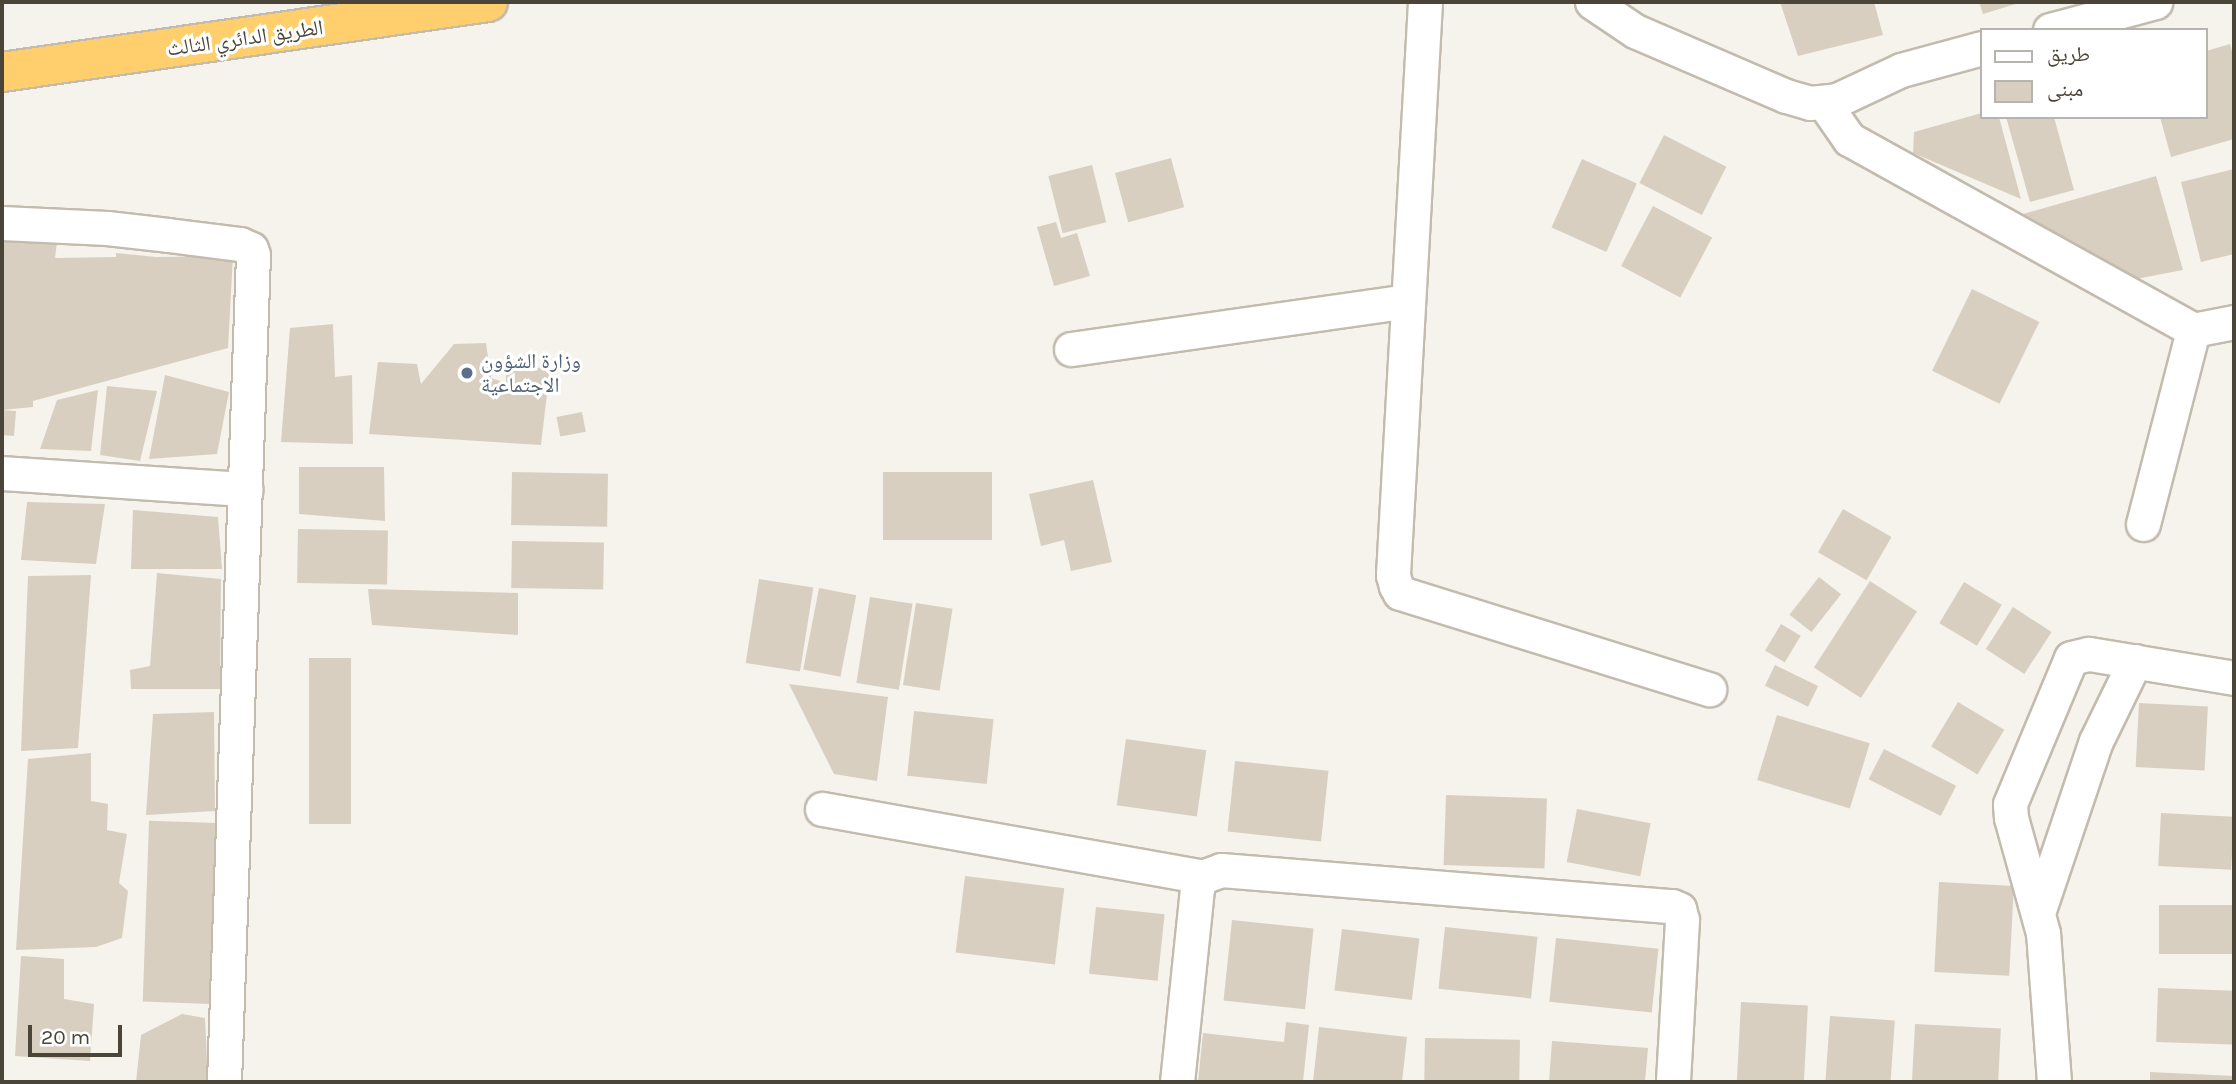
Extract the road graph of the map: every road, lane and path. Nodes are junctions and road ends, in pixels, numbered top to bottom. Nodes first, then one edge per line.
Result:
1 (488, 2) edge
2 (1425, 2) edge
3 (1592, 2) edge
4 (2155, 2) edge
5 (2058, 28) edge
6 (1980, 49) edge
7 (2, 72) edge
8 (1884, 76) junction
9 (1824, 103) junction
10 (1849, 139) junction
11 (2, 223) edge
12 (1408, 301) junction
13 (2234, 321) edge
14 (2193, 330) junction
15 (1070, 349) dead end
16 (2, 473) edge
17 (2, 482) edge
18 (244, 489) junction
19 (2143, 524) dead end
20 (2135, 661) junction
21 (2234, 678) edge
22 (1709, 689) dead end
23 (822, 809) dead end
24 (1202, 877) junction
25 (2039, 910) junction
26 (224, 1082) edge
27 (1177, 1082) edge
28 (1674, 1082) edge
29 (2054, 1082) edge

1 - 7 highway, الطريق الدائري الثالث
2 - 12 street
3 - 9 street
4 - 5 street
6 - 8 street
8 - 9 street
8 - 10 street
9 - 10 street
10 - 14 street
11 - 18 street
12 - 15 street
12 - 22 street
13 - 14 street
14 - 19 street
16 - 17 street
16 - 18 street
18 - 26 street
20 - 21 street
20 - 25 street
20 - 25 street
23 - 24 street
24 - 27 street
24 - 28 street
25 - 29 street

